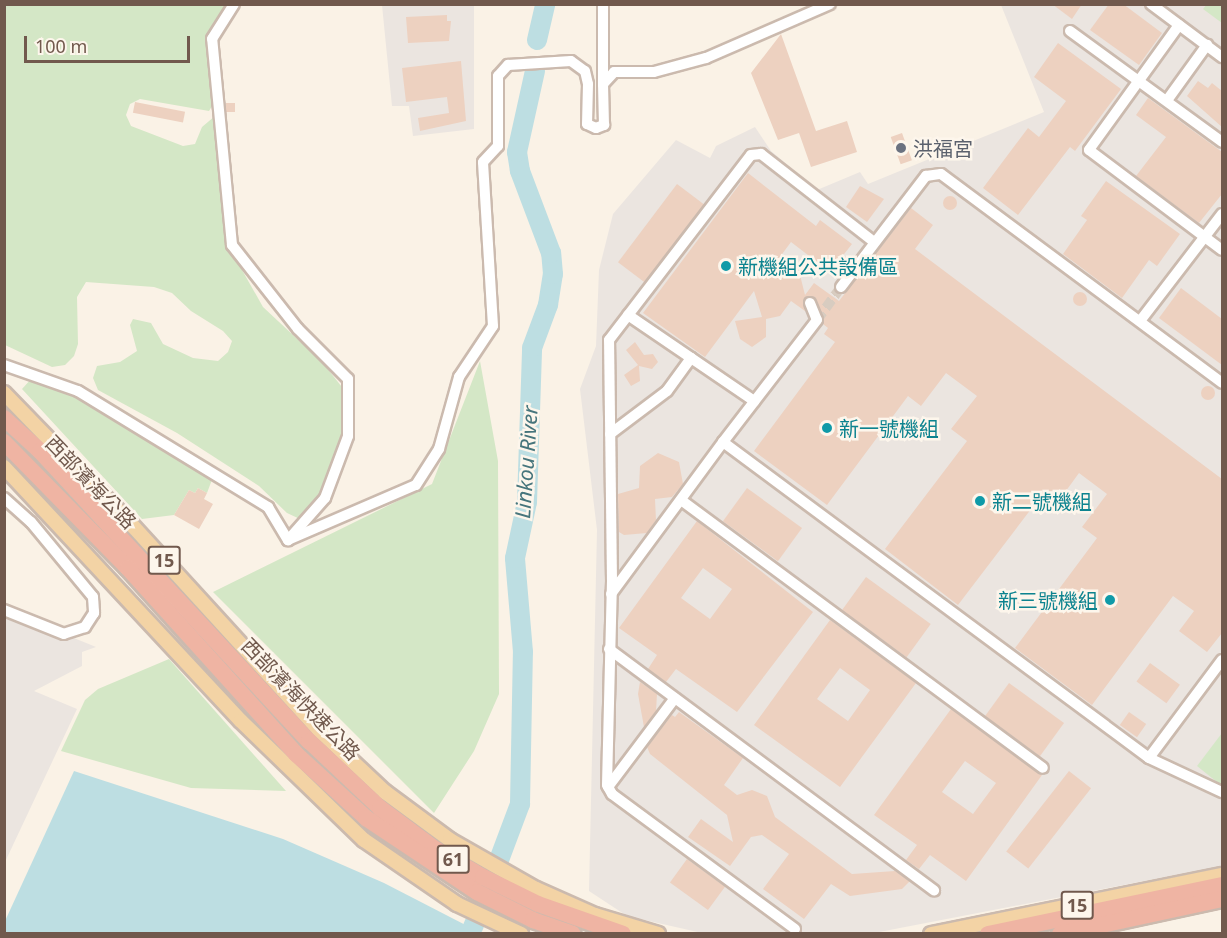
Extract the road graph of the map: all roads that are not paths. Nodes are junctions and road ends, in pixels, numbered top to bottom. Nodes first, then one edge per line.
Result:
1 (234, 4) edge
2 (603, 4) edge
3 (830, 4) edge
4 (1151, 4) edge
5 (1179, 25) junction
6 (1071, 31) dead end
7 (1207, 45) junction
8 (1222, 57) edge
9 (1140, 80) junction
10 (603, 84) junction
11 (1168, 99) junction
12 (1222, 142) edge
13 (1222, 214) edge
14 (1205, 236) junction
15 (874, 242) junction
16 (1222, 250) edge
17 (841, 287) tunnel mouth
18 (810, 303) dead end
19 (628, 315) junction
20 (1140, 321) junction
21 (691, 358) junction
22 (4, 364) edge
23 (1222, 383) edge
24 (4, 393) edge
25 (754, 401) junction
26 (4, 418) edge
27 (610, 434) junction
28 (4, 442) edge
29 (723, 442) junction
30 (4, 467) edge
31 (4, 498) edge
32 (681, 500) junction
33 (288, 540) junction
34 (611, 594) junction
35 (4, 610) edge
36 (609, 649) junction
37 (1222, 660) edge
38 (675, 698) junction
39 (1149, 758) junction
40 (1043, 768) dead end
41 (608, 787) junction
42 (1222, 792) edge
43 (1222, 875) edge
44 (1222, 885) edge
45 (934, 890) dead end
46 (1222, 899) edge
47 (1222, 906) edge
48 (795, 929) dead end
49 (521, 933) edge
50 (573, 933) edge
51 (623, 933) edge
52 (658, 933) edge
53 (931, 933) edge
54 (988, 933) edge
55 (1060, 933) edge
56 (1095, 933) edge

1 - 33 street
2 - 10 street
3 - 10 street
4 - 5 street
5 - 7 street
5 - 9 street
6 - 9 street
7 - 8 street
7 - 11 street
9 - 11 street
9 - 14 street
10 - 33 street
11 - 12 street
13 - 14 street
14 - 16 street
14 - 20 street
15 - 17 street
15 - 19 street
15 - 20 street
18 - 25 street
19 - 21 street
19 - 27 street
20 - 23 street
21 - 25 street
21 - 27 street
22 - 33 street
24 - 52 main road, 西部濱海公路 / 15
25 - 29 street
26 - 51 highway, 西部濱海快速公路 / 61
27 - 34 street
28 - 50 highway, 西部濱海快速公路 / 61
29 - 32 street
29 - 39 street
30 - 49 main road
31 - 35 street
32 - 34 street
32 - 40 street
34 - 36 street
36 - 38 street
36 - 41 street
37 - 39 street
38 - 41 street
38 - 45 street
39 - 42 street
41 - 48 street
43 - 53 main road, 15
44 - 54 highway
46 - 55 highway
47 - 56 main road, 15

